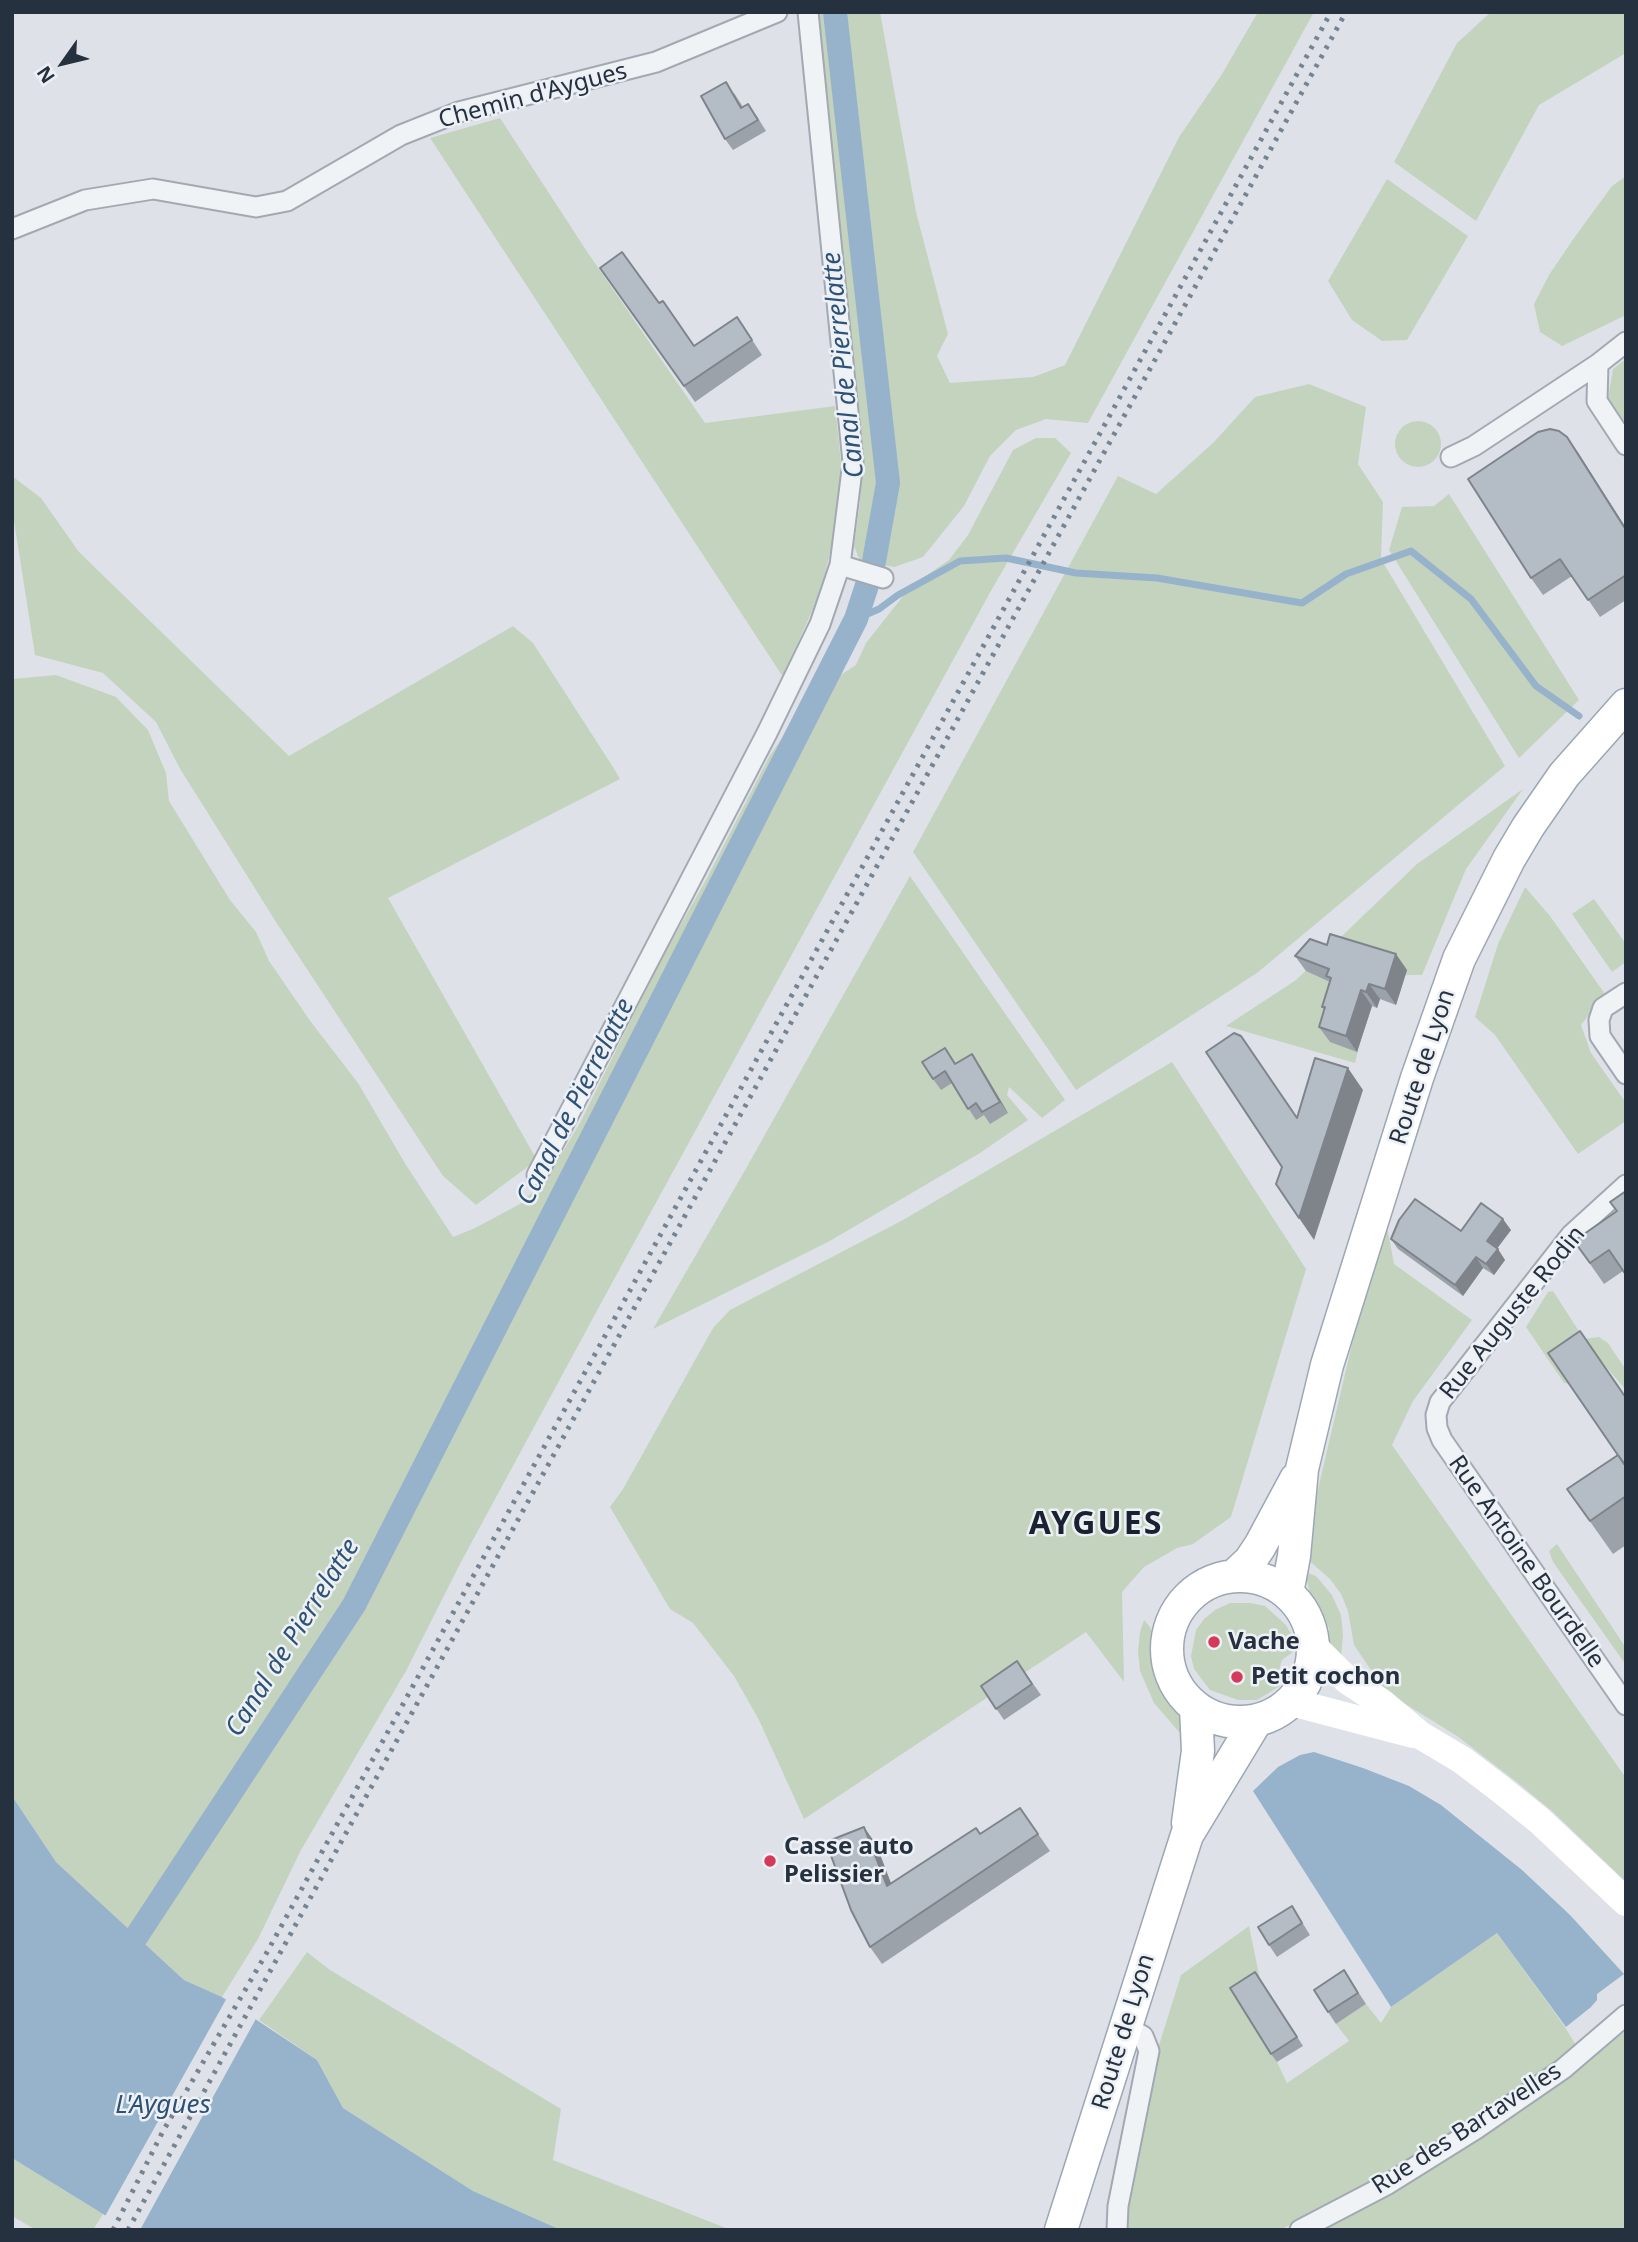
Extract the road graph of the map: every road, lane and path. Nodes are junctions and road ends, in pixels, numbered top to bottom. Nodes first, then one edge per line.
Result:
1 (777, 12) edge
2 (808, 12) edge
3 (12, 229) edge
4 (1626, 342) edge
5 (1598, 364) junction
6 (1626, 445) edge
7 (1451, 457) dead end
8 (846, 568) junction
9 (883, 578) dead end
10 (1626, 705) edge
11 (1626, 993) edge
12 (1626, 1074) edge
13 (537, 1175) dead end
14 (1626, 1185) edge
15 (1436, 1415) joint
16 (1302, 1469) junction
17 (1234, 1576) junction
18 (1287, 1592) junction
19 (1313, 1646) junction
20 (1291, 1702) junction
21 (1626, 1705) edge
22 (1196, 1708) junction
23 (1256, 1721) junction
24 (1420, 1735) junction
25 (1187, 1835) junction
26 (1626, 1902) edge
27 (1626, 2015) edge
28 (1125, 2026) junction
29 (1061, 2230) edge
30 (1117, 2230) edge
31 (1300, 2230) edge

1 - 3 street, Chemin d'Aygues
2 - 8 street
4 - 5 street
5 - 6 street
5 - 7 street
8 - 9 street
8 - 13 street
10 - 16 main road, Route de Lyon
11 - 12 street
14 - 15 street, Rue Auguste Rodin
15 - 21 street, Rue Antoine Bourdelle
16 - 17 main road, Route de Lyon
16 - 18 main road, Route de Lyon
17 - 18 main road
17 - 22 main road
18 - 19 main road
19 - 20 main road
19 - 24 street
20 - 23 main road
20 - 24 street
22 - 23 main road
22 - 25 main road, Route de Lyon
23 - 25 main road, Route de Lyon
24 - 26 street
25 - 28 main road, Route de Lyon
27 - 31 street, Rue des Bartavelles
28 - 29 main road, Route de Lyon
28 - 30 street

